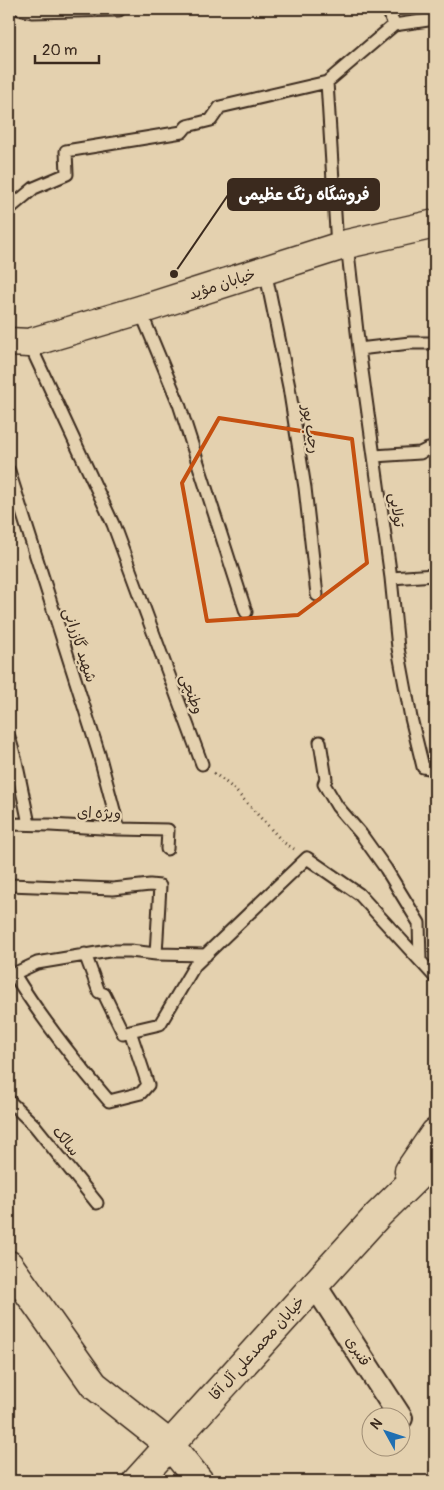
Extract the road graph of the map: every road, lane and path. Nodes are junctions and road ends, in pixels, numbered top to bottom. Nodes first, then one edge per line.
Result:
1 (19, 9) edge
2 (118, 9) edge
3 (388, 9) edge
4 (435, 18) edge
5 (394, 25) junction
6 (327, 82) junction
7 (9, 209) edge
8 (435, 224) edge
9 (342, 246) junction
10 (265, 270) junction
11 (140, 310) junction
12 (19, 342) edge
13 (435, 343) edge
14 (360, 349) junction
15 (435, 449) edge
16 (374, 456) junction
17 (9, 470) edge
18 (435, 575) edge
19 (391, 578) junction
20 (317, 595) dead end
21 (246, 612) dead end
22 (9, 737) edge
23 (320, 742) dead end
24 (202, 764) joint
25 (435, 769) edge
26 (9, 824) edge
27 (29, 824) junction
28 (119, 829) junction
29 (167, 849) dead end
30 (307, 858) junction
31 (9, 885) edge
32 (85, 954) junction
33 (156, 954) junction
34 (206, 955) junction
35 (420, 960) junction
36 (11, 975) edge
37 (435, 977) edge
38 (130, 1031) junction
39 (9, 1101) edge
40 (435, 1133) edge
41 (435, 1159) edge
42 (97, 1203) dead end
43 (378, 1215) junction
44 (9, 1265) edge
45 (314, 1284) junction
46 (395, 1408) edge
47 (170, 1446) junction
48 (137, 1481) edge
49 (199, 1481) edge

1 - 2 lane
3 - 5 lane
4 - 5 lane
5 - 6 lane
6 - 7 lane
6 - 9 lane, تولایی
8 - 9 street, خیابان مؤید
9 - 10 street, خیابان مؤید
9 - 14 lane, تولایی
10 - 11 street, خیابان مؤید
10 - 20 lane, رجب پور
11 - 12 street, خیابان مؤید
11 - 21 lane
12 - 24 lane, وطنچی
13 - 14 lane
14 - 16 lane, تولایی
15 - 16 lane
16 - 19 lane, تولایی
17 - 28 lane, شهید گازرانی
18 - 19 lane
19 - 25 lane, تولایی
22 - 27 lane
23 - 35 lane
24 - 30 path
26 - 27 lane, ویژه ای
27 - 28 lane, ویژه ای
28 - 29 lane, ویژه ای
30 - 34 lane
30 - 35 lane
31 - 33 lane
32 - 33 lane
32 - 36 lane
32 - 38 lane
33 - 34 lane
34 - 38 lane
35 - 37 lane
36 - 38 lane
39 - 42 lane, سالک
40 - 43 street, خیابان محمدعلی آل آقا
41 - 43 street, خیابان محمدعلی آل آقا
43 - 45 street, خیابان محمدعلی آل آقا
44 - 47 street
45 - 46 street, قنبری
45 - 47 street, خیابان محمدعلی آل آقا
47 - 48 street, خیابان محمدعلی آل آقا
47 - 49 street

